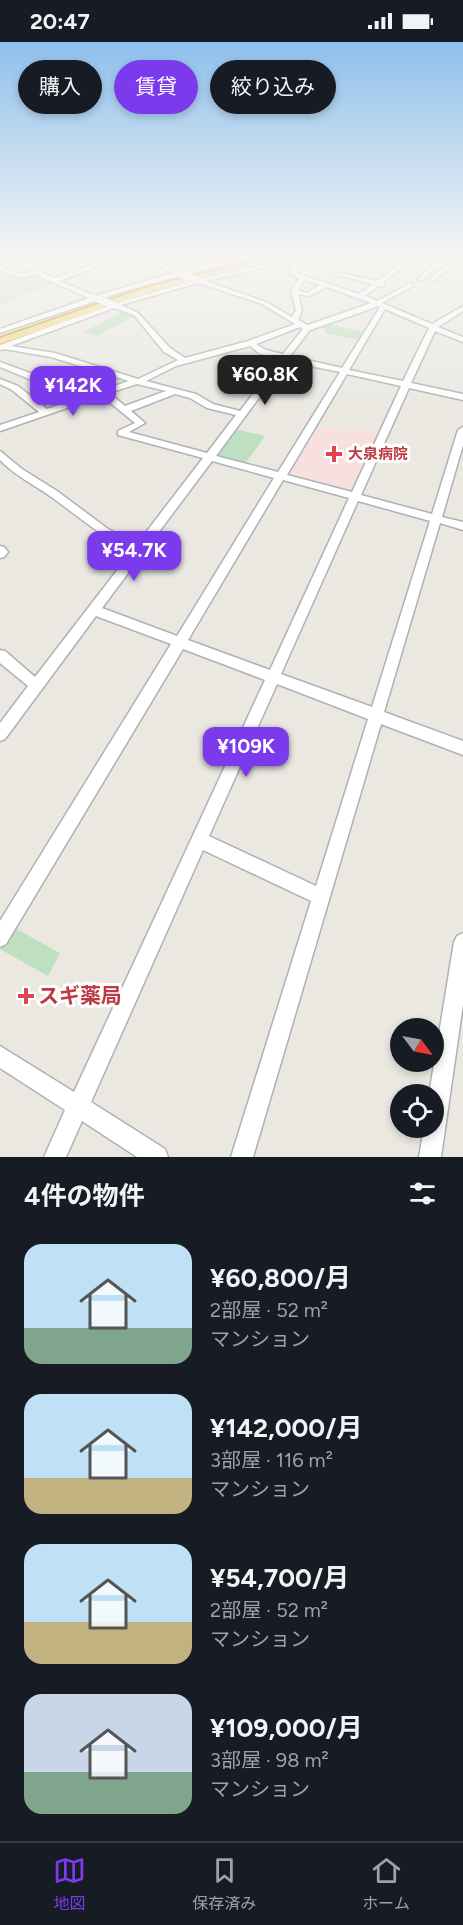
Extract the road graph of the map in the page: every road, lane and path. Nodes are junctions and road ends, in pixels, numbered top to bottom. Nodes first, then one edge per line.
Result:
1 (63, 309) edge
2 (79, 309) edge
3 (97, 309) edge
4 (103, 309) edge
5 (124, 309) edge
6 (275, 309) edge
7 (298, 309) edge
8 (366, 309) edge
9 (377, 309) edge
10 (392, 309) edge
11 (461, 309) edge
12 (301, 324) junction
13 (433, 327) junction
14 (0, 331) edge
15 (0, 336) edge
16 (463, 340) edge
17 (251, 343) junction
18 (1, 345) edge
19 (285, 357) junction
20 (184, 361) junction
21 (0, 364) edge
22 (344, 371) junction
23 (0, 381) edge
24 (138, 381) junction
25 (406, 385) junction
26 (175, 391) junction
27 (103, 393) junction
28 (463, 397) edge
29 (69, 405) junction
30 (124, 410) junction
31 (46, 413) junction
32 (242, 414) junction
33 (0, 428) edge
34 (460, 449) edge
35 (0, 454) edge
36 (210, 457) junction
37 (5, 466) edge
38 (280, 476) junction
39 (355, 496) junction
40 (436, 518) junction
41 (463, 526) edge
42 (139, 550) junction
43 (94, 610) junction
44 (179, 642) junction
45 (0, 655) edge
46 (273, 677) junction
47 (36, 686) junction
48 (376, 716) junction
49 (0, 734) edge
50 (463, 748) edge
51 (199, 840) junction
52 (321, 897) junction
53 (0, 938) edge
54 (463, 942) edge
55 (0, 1056) edge
56 (78, 1107) junction
57 (56, 1157) edge
58 (157, 1157) edge
59 (242, 1157) edge
60 (430, 1157) edge

1 - 14 street
2 - 15 highway
3 - 18 highway
4 - 18 street
5 - 20 street
6 - 12 street
7 - 12 street
8 - 12 street
9 - 22 street
10 - 13 street
11 - 13 street
12 - 17 street
12 - 19 street
13 - 16 street
13 - 25 street
17 - 19 street
17 - 20 street
18 - 24 street
19 - 22 street
19 - 32 street
20 - 24 street
21 - 29 street
22 - 25 street
22 - 38 street
23 - 31 street
24 - 26 street
24 - 27 street
25 - 28 street
25 - 39 street
26 - 30 street
26 - 32 street
27 - 29 street
27 - 30 street
29 - 31 street
30 - 36 street
31 - 33 street
32 - 36 street
34 - 40 street
35 - 37 street
36 - 38 street
36 - 42 street
37 - 42 street
38 - 39 street
38 - 44 street
39 - 40 street
39 - 46 street
40 - 41 street
40 - 48 street
42 - 43 street
43 - 44 street
43 - 47 street
44 - 46 street
44 - 53 street
45 - 47 street
46 - 48 street
46 - 51 street
47 - 49 street
48 - 50 street
48 - 52 street
51 - 52 street
51 - 56 street
52 - 59 street
54 - 60 street
55 - 56 street
56 - 57 street
56 - 58 street

